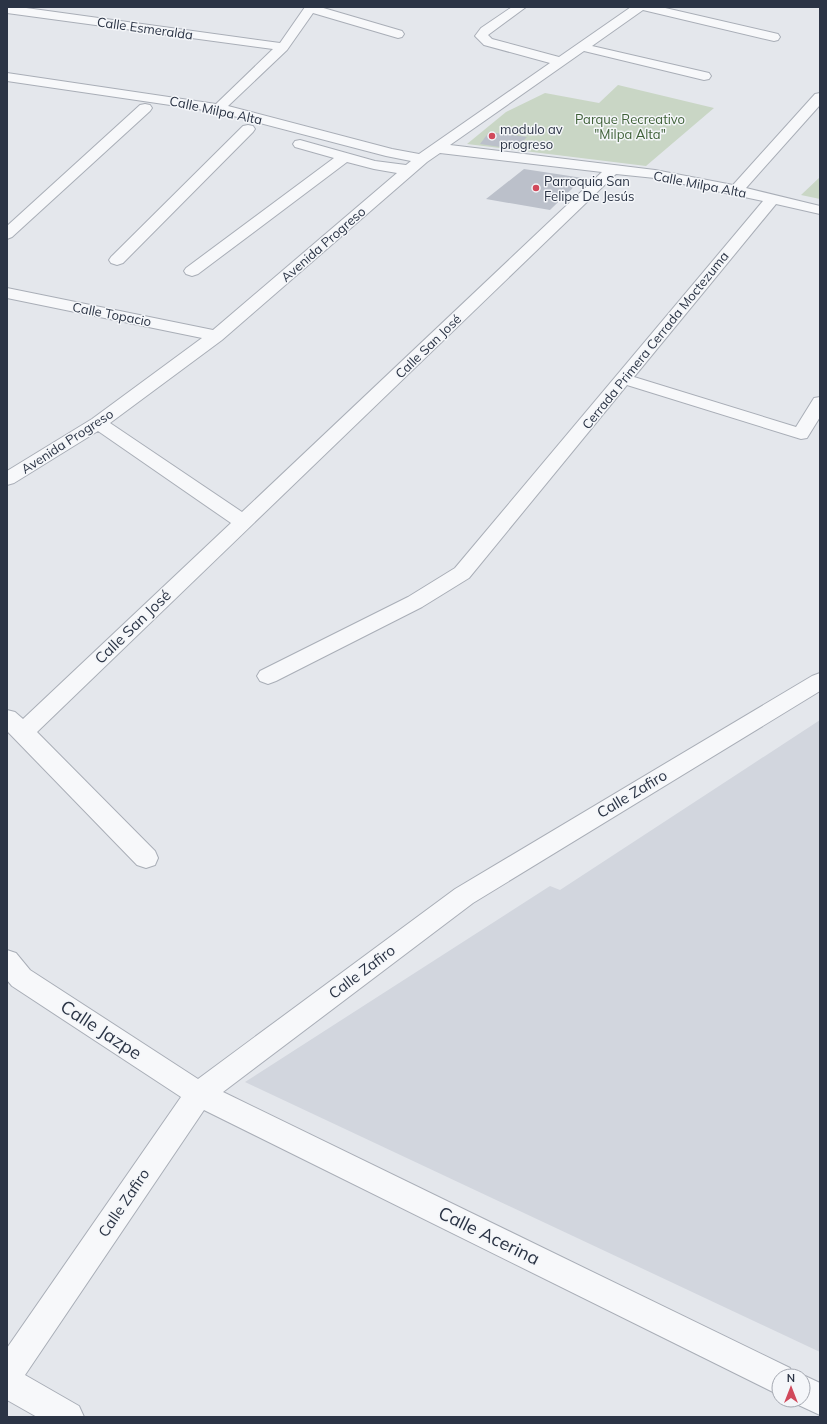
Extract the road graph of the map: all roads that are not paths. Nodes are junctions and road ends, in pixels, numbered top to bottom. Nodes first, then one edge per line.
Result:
1 (520, 7) edge
2 (639, 7) edge
3 (645, 7) edge
4 (310, 8) edge
5 (7, 9) edge
6 (398, 34) dead end
7 (774, 37) dead end
8 (283, 47) junction
9 (581, 48) junction
10 (560, 62) junction
11 (704, 76) dead end
12 (7, 77) edge
13 (15, 91) dead end
14 (820, 96) edge
15 (145, 108) junction
16 (219, 108) junction
17 (189, 117) dead end
18 (233, 126) dead end
19 (248, 128) junction
20 (270, 135) dead end
21 (285, 140) dead end
22 (436, 148) junction
23 (344, 157) junction
24 (422, 159) junction
25 (409, 170) junction
26 (612, 170) junction
27 (736, 190) junction
28 (772, 198) junction
29 (820, 210) edge
30 (7, 234) edge
31 (117, 260) dead end
32 (192, 271) dead end
33 (7, 293) edge
34 (216, 336) junction
35 (624, 379) junction
36 (820, 402) edge
37 (98, 423) junction
38 (7, 479) edge
39 (243, 522) junction
40 (268, 676) dead end
41 (820, 681) edge
42 (15, 725) edge
43 (146, 858) dead end
44 (7, 961) edge
45 (199, 1094) junction
46 (7, 1375) edge
47 (771, 1375) edge
48 (7, 1382) edge
49 (68, 1417) edge

1 - 10 street
2 - 9 street, Avenida Progreso
3 - 7 street
4 - 6 street
4 - 8 street
5 - 8 street, Calle Esmeralda
8 - 16 street
9 - 10 street, Avenida Progreso
9 - 11 street
10 - 22 street, Avenida Progreso
12 - 16 street, Calle Milpa Alta
13 - 15 street, Calle Milpa Alta
14 - 27 street
15 - 17 street, Calle Milpa Alta
15 - 30 street
16 - 24 street, Calle Milpa Alta
18 - 19 street, Calle Milpa Alta
19 - 20 street, Calle Milpa Alta
19 - 31 street
21 - 23 street
22 - 24 street, Avenida Progreso
22 - 26 street, Calle Milpa Alta
23 - 25 street
23 - 32 street
24 - 25 street, Avenida Progreso
25 - 34 street, Avenida Progreso
26 - 27 street, Calle Milpa Alta
26 - 39 street, Calle San José
27 - 28 street, Calle Milpa Alta
28 - 29 street, Calle Milpa Alta
28 - 35 street, Cerrada Primera Cerrada Moctezuma
33 - 34 street, Calle Topacio
34 - 37 street, Avenida Progreso
35 - 36 street
35 - 40 street, Cerrada Primera Cerrada Moctezuma
37 - 38 street, Avenida Progreso
37 - 39 street
39 - 42 street, Calle San José
41 - 45 street, Calle Zafiro
42 - 43 street
44 - 45 street, Calle Jazpe
45 - 46 street, Calle Zafiro
45 - 47 street, Calle Acerina
48 - 49 street

